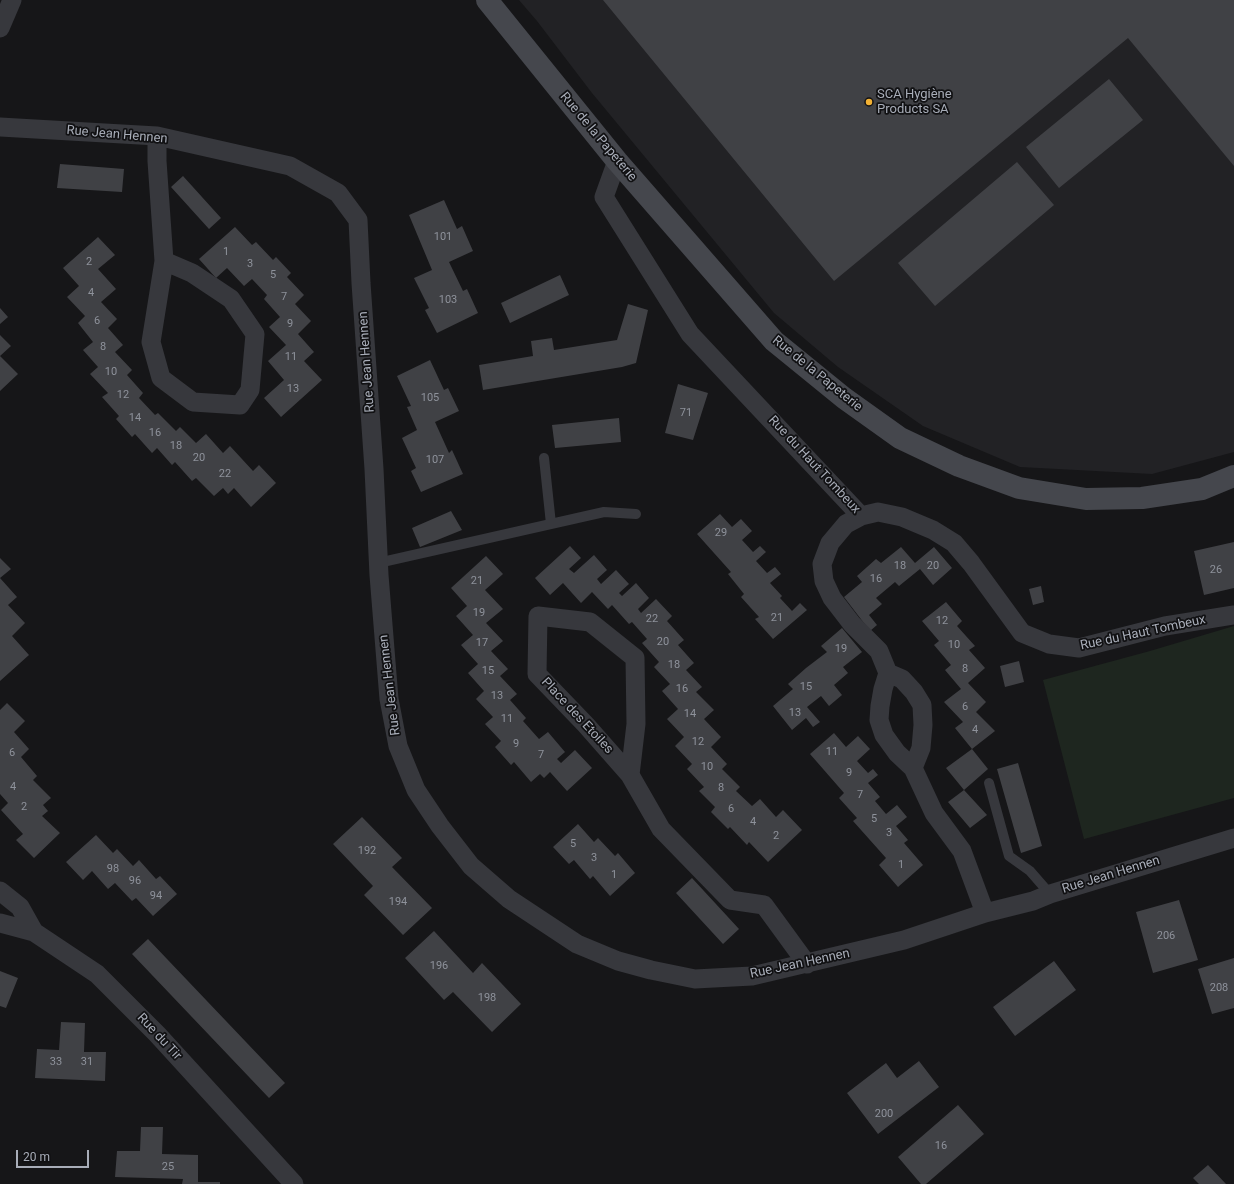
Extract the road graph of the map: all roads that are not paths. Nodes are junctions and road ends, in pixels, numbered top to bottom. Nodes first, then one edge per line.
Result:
1 (12, 0) edge
2 (487, 0) edge
3 (0, 28) edge
4 (0, 127) edge
5 (157, 136) junction
6 (617, 161) junction
7 (164, 261) junction
8 (544, 458) dead end
9 (1234, 476) edge
10 (636, 514) dead end
11 (861, 516) junction
12 (551, 524) junction
13 (378, 563) junction
14 (1234, 615) edge
15 (888, 673) junction
16 (913, 768) junction
17 (630, 775) junction
18 (989, 783) dead end
19 (1234, 838) edge
20 (0, 890) edge
21 (1050, 894) junction
22 (985, 913) junction
23 (0, 923) edge
24 (34, 932) junction
25 (807, 964) junction
26 (294, 1184) edge

1 - 3 street
2 - 6 main road, Rue de la Papeterie
4 - 5 street, Rue Jean Hennen
5 - 7 street
5 - 13 street, Rue Jean Hennen
6 - 9 main road, Rue de la Papeterie
6 - 11 street, Rue du Haut Tombeux
7 - 7 street
8 - 12 lane
10 - 12 lane
11 - 14 street, Rue du Haut Tombeux
11 - 15 street
12 - 13 lane
13 - 25 street, Rue Jean Hennen
15 - 16 street
15 - 16 street
16 - 22 street
17 - 17 street, Place des Etoiles
17 - 25 street, Place des Etoiles
18 - 21 lane
19 - 21 street, Rue Jean Hennen
20 - 24 street
21 - 22 street, Rue Jean Hennen
22 - 25 street, Rue Jean Hennen
23 - 24 street, Rue du Tir
24 - 26 street, Rue du Tir

